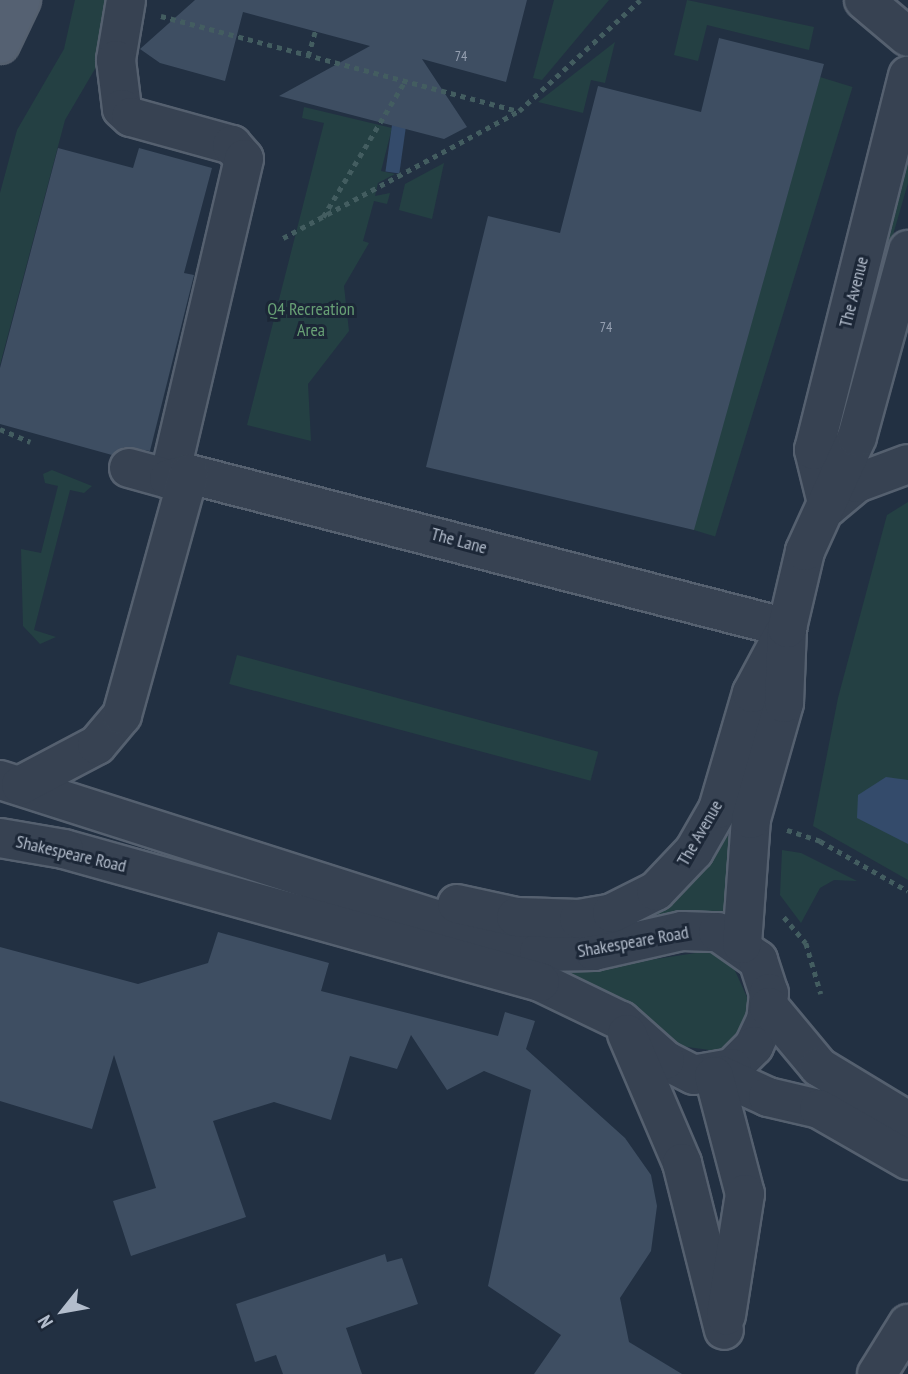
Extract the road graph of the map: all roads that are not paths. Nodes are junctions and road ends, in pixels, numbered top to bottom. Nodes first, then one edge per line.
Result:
1 (20, 0) edge
2 (864, 0) edge
3 (126, 3) edge
4 (908, 37) edge
5 (0, 44) edge
6 (908, 76) edge
7 (908, 250) edge
8 (908, 464) edge
9 (129, 468) dead end
10 (179, 477) junction
11 (828, 507) junction
12 (787, 628) junction
13 (10, 783) edge
14 (0, 838) edge
15 (345, 894) junction
16 (741, 944) junction
17 (769, 1007) junction
18 (621, 1021) junction
19 (717, 1075) junction
20 (908, 1121) edge
21 (908, 1160) edge
22 (908, 1324) edge
23 (877, 1374) edge

1 - 5 main road
2 - 4 street
3 - 10 street
6 - 11 street, The Avenue
7 - 11 street, The Avenue
8 - 11 street
9 - 10 street, The Lane
10 - 12 street, The Lane
10 - 13 street
11 - 12 street, The Avenue
12 - 15 street, The Avenue
12 - 16 street, The Avenue
13 - 15 street, Shakespeare Road
14 - 18 street, Shakespeare Road
15 - 16 street, Shakespeare Road
16 - 17 street, Shakespeare Road
17 - 19 street, Shakespeare Road
17 - 20 street
18 - 19 street, Shakespeare Road
18 - 19 street
19 - 21 street
22 - 23 street

